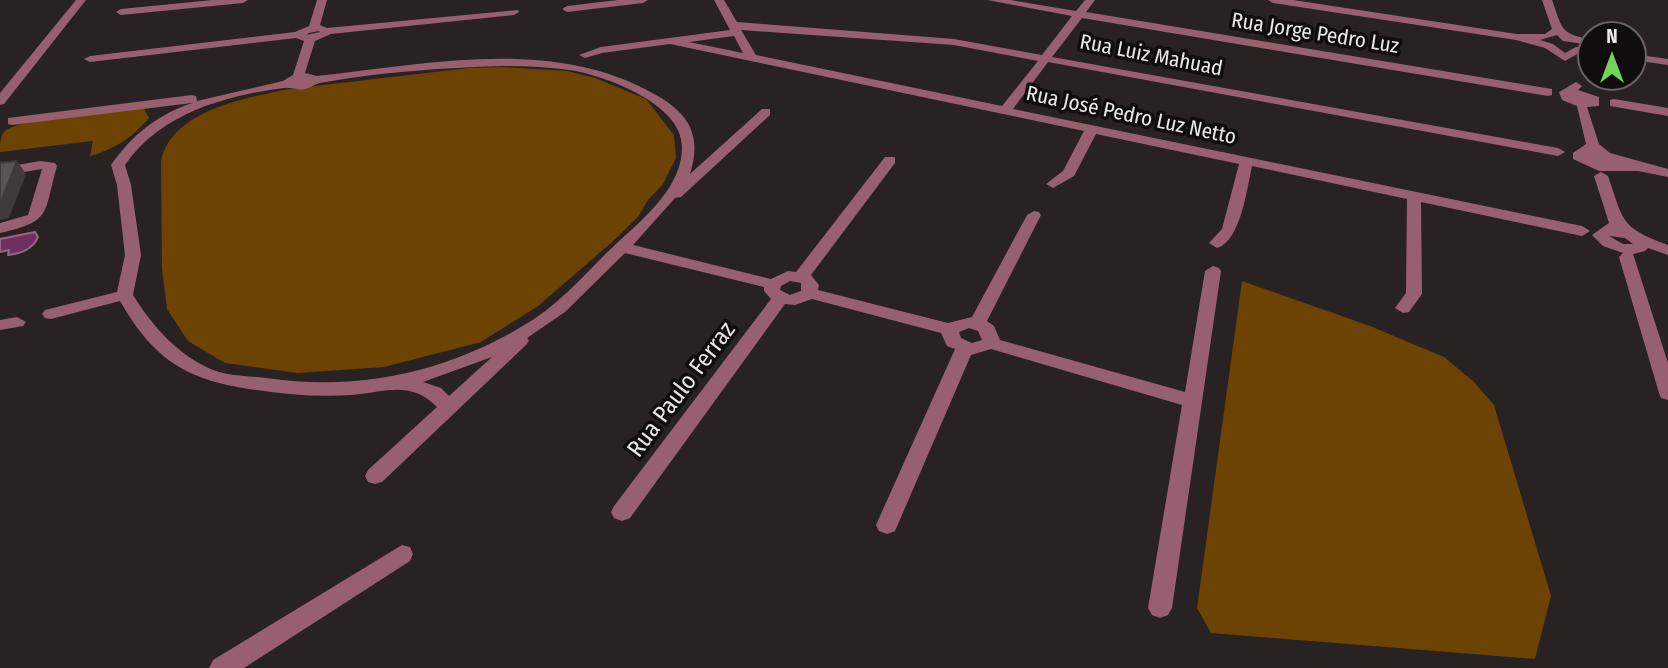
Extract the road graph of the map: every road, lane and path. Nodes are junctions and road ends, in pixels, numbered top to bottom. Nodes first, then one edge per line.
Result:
1 (81, 0) edge
2 (243, 0) edge
3 (322, 0) edge
4 (643, 0) edge
5 (719, 0) edge
6 (992, 0) edge
7 (1090, 0) edge
8 (1273, 0) edge
9 (1547, 0) edge
10 (1311, 3) edge
11 (566, 9) dead end
12 (121, 12) dead end
13 (514, 12) dead end
14 (1080, 14) junction
15 (736, 28) junction
16 (1558, 30) junction
17 (312, 33) junction
18 (1567, 39) junction
19 (1577, 40) edge
20 (670, 41) junction
21 (1548, 41) junction
22 (1576, 50) junction
23 (1647, 50) edge
24 (1668, 54) edge
25 (586, 55) dead end
26 (752, 58) junction
27 (1046, 58) junction
28 (90, 59) dead end
29 (1647, 59) edge
30 (1668, 62) edge
31 (300, 80) junction
32 (1577, 90) junction
33 (1577, 91) edge
34 (1580, 91) edge
35 (0, 101) edge
36 (175, 106) junction
37 (766, 111) dead end
38 (1005, 111) junction
39 (1668, 112) edge
40 (12, 121) dead end
41 (1092, 129) junction
42 (1586, 155) junction
43 (890, 160) dead end
44 (1247, 161) junction
45 (1608, 165) junction
46 (0, 172) edge
47 (1668, 173) edge
48 (1053, 184) dead end
49 (1415, 196) junction
50 (671, 198) junction
51 (1034, 215) dead end
52 (0, 228) edge
53 (1621, 240) junction
54 (1217, 243) dead end
55 (622, 247) junction
56 (1664, 249) edge
57 (1213, 271) dead end
58 (805, 285) junction
59 (777, 291) junction
60 (125, 295) junction
61 (1403, 308) dead end
62 (51, 314) dead end
63 (540, 323) junction
64 (977, 323) junction
65 (949, 329) junction
66 (991, 343) junction
67 (965, 348) junction
68 (1661, 348) edge
69 (404, 382) junction
70 (1668, 393) edge
71 (1193, 401) junction
72 (448, 407) junction
73 (375, 476) dead end
74 (622, 512) dead end
75 (887, 525) dead end
76 (402, 554) dead end
77 (1160, 608) dead end
78 (222, 668) edge

1 - 35 street
2 - 12 street
3 - 17 street
4 - 11 street
5 - 15 street
6 - 14 street, Rua Jorge Pedro Luz
7 - 14 street
8 - 10 street
9 - 16 street
10 - 21 street
13 - 17 street
14 - 27 street
14 - 32 street, Rua Jorge Pedro Luz
15 - 20 street, Rua Luiz Mahuad
15 - 26 street
15 - 27 street, Rua Luiz Mahuad
16 - 18 street
16 - 21 street
17 - 28 street
17 - 31 street
18 - 19 street
18 - 21 street
18 - 22 street
20 - 25 street, Rua Luiz Mahuad
20 - 26 street, Rua José Pedro Luz Netto
21 - 22 street
21 - 32 street
22 - 32 street
23 - 24 street
26 - 38 street, Rua José Pedro Luz Netto
27 - 38 street
27 - 42 street, Rua Luiz Mahuad
29 - 30 street
31 - 36 street
31 - 50 street
33 - 42 street
34 - 39 street, Rua Jorge Pedro Luz
36 - 40 street
36 - 60 street
37 - 50 street
38 - 41 street, Rua José Pedro Luz Netto
41 - 44 street, Rua José Pedro Luz Netto
41 - 48 street
42 - 45 street
42 - 45 street, Rua Luiz Mahuad
43 - 58 street
44 - 49 street, Rua José Pedro Luz Netto
44 - 54 street
45 - 47 street
45 - 53 street
46 - 52 street
49 - 53 street, Rua José Pedro Luz Netto
49 - 61 street
50 - 55 street
51 - 64 street
53 - 56 street, Rua José Pedro Luz Netto
53 - 68 street
55 - 59 street
55 - 63 street
57 - 71 street
58 - 59 street
58 - 59 street
58 - 65 street
59 - 74 street, Rua Paulo Ferraz
60 - 62 street
60 - 69 street
63 - 69 street
63 - 72 street
64 - 65 street
64 - 66 street
65 - 67 street
66 - 67 street
66 - 71 street
67 - 75 street
68 - 70 street
69 - 72 street
71 - 77 street
72 - 73 street
76 - 78 street

